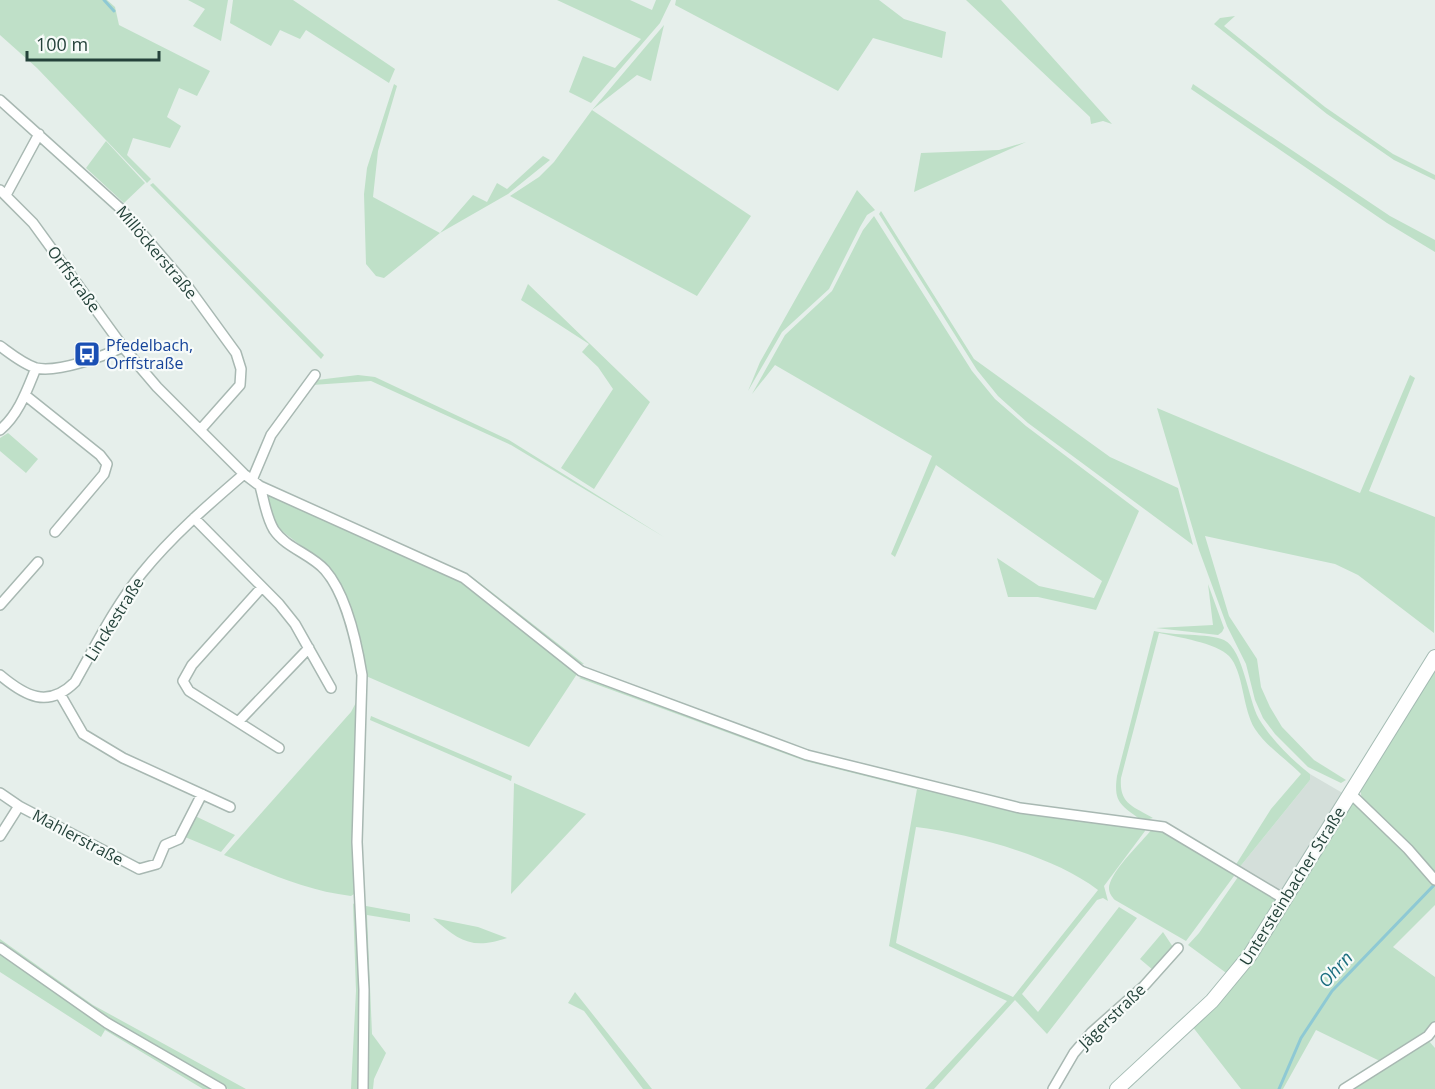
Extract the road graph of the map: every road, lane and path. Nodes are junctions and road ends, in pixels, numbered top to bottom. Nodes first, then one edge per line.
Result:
1 (0, 100) edge
2 (39, 134) junction
3 (3, 193) edge
4 (0, 346) edge
5 (123, 346) junction
6 (36, 368) junction
7 (315, 375) dead end
8 (25, 395) junction
9 (1, 429) edge
10 (201, 429) junction
11 (244, 474) junction
12 (256, 483) junction
13 (194, 518) junction
14 (55, 532) dead end
15 (38, 562) dead end
16 (262, 587) junction
17 (0, 605) edge
18 (309, 648) junction
19 (1435, 657) edge
20 (0, 675) edge
21 (331, 688) dead end
22 (60, 694) junction
23 (238, 722) junction
24 (279, 748) dead end
25 (0, 794) edge
26 (202, 794) junction
27 (1350, 794) junction
28 (19, 806) junction
29 (230, 807) dead end
30 (0, 836) edge
31 (1433, 877) edge
32 (1286, 900) junction
33 (0, 948) edge
34 (1178, 948) dead end
35 (1435, 1027) edge
36 (221, 1089) edge
37 (363, 1089) edge
38 (1053, 1089) edge
39 (1118, 1089) edge
40 (1344, 1089) edge

1 - 2 street, Millöckerstraße
2 - 3 street
2 - 10 street, Millöckerstraße
3 - 5 street, Orffstraße
4 - 6 street
5 - 6 street
5 - 10 street, Orffstraße
6 - 8 street
7 - 12 street
8 - 9 street
8 - 14 street
10 - 11 street, Orffstraße
11 - 12 street, Orffstraße
11 - 13 street, Linckestraße
12 - 32 street, Orffstraße
12 - 37 street
13 - 16 street
13 - 22 street, Linckestraße
15 - 17 street
16 - 18 street
16 - 23 street
18 - 21 street
18 - 23 street
19 - 27 main road, Untersteinbacher Straße
20 - 22 street
22 - 26 street
23 - 24 street
25 - 28 street
26 - 28 street, Mahlerstraße
26 - 29 street
27 - 31 street
27 - 32 main road, Untersteinbacher Straße
28 - 30 street
32 - 39 main road, Untersteinbacher Straße
33 - 36 street
34 - 38 street, Jägerstraße
35 - 40 street

